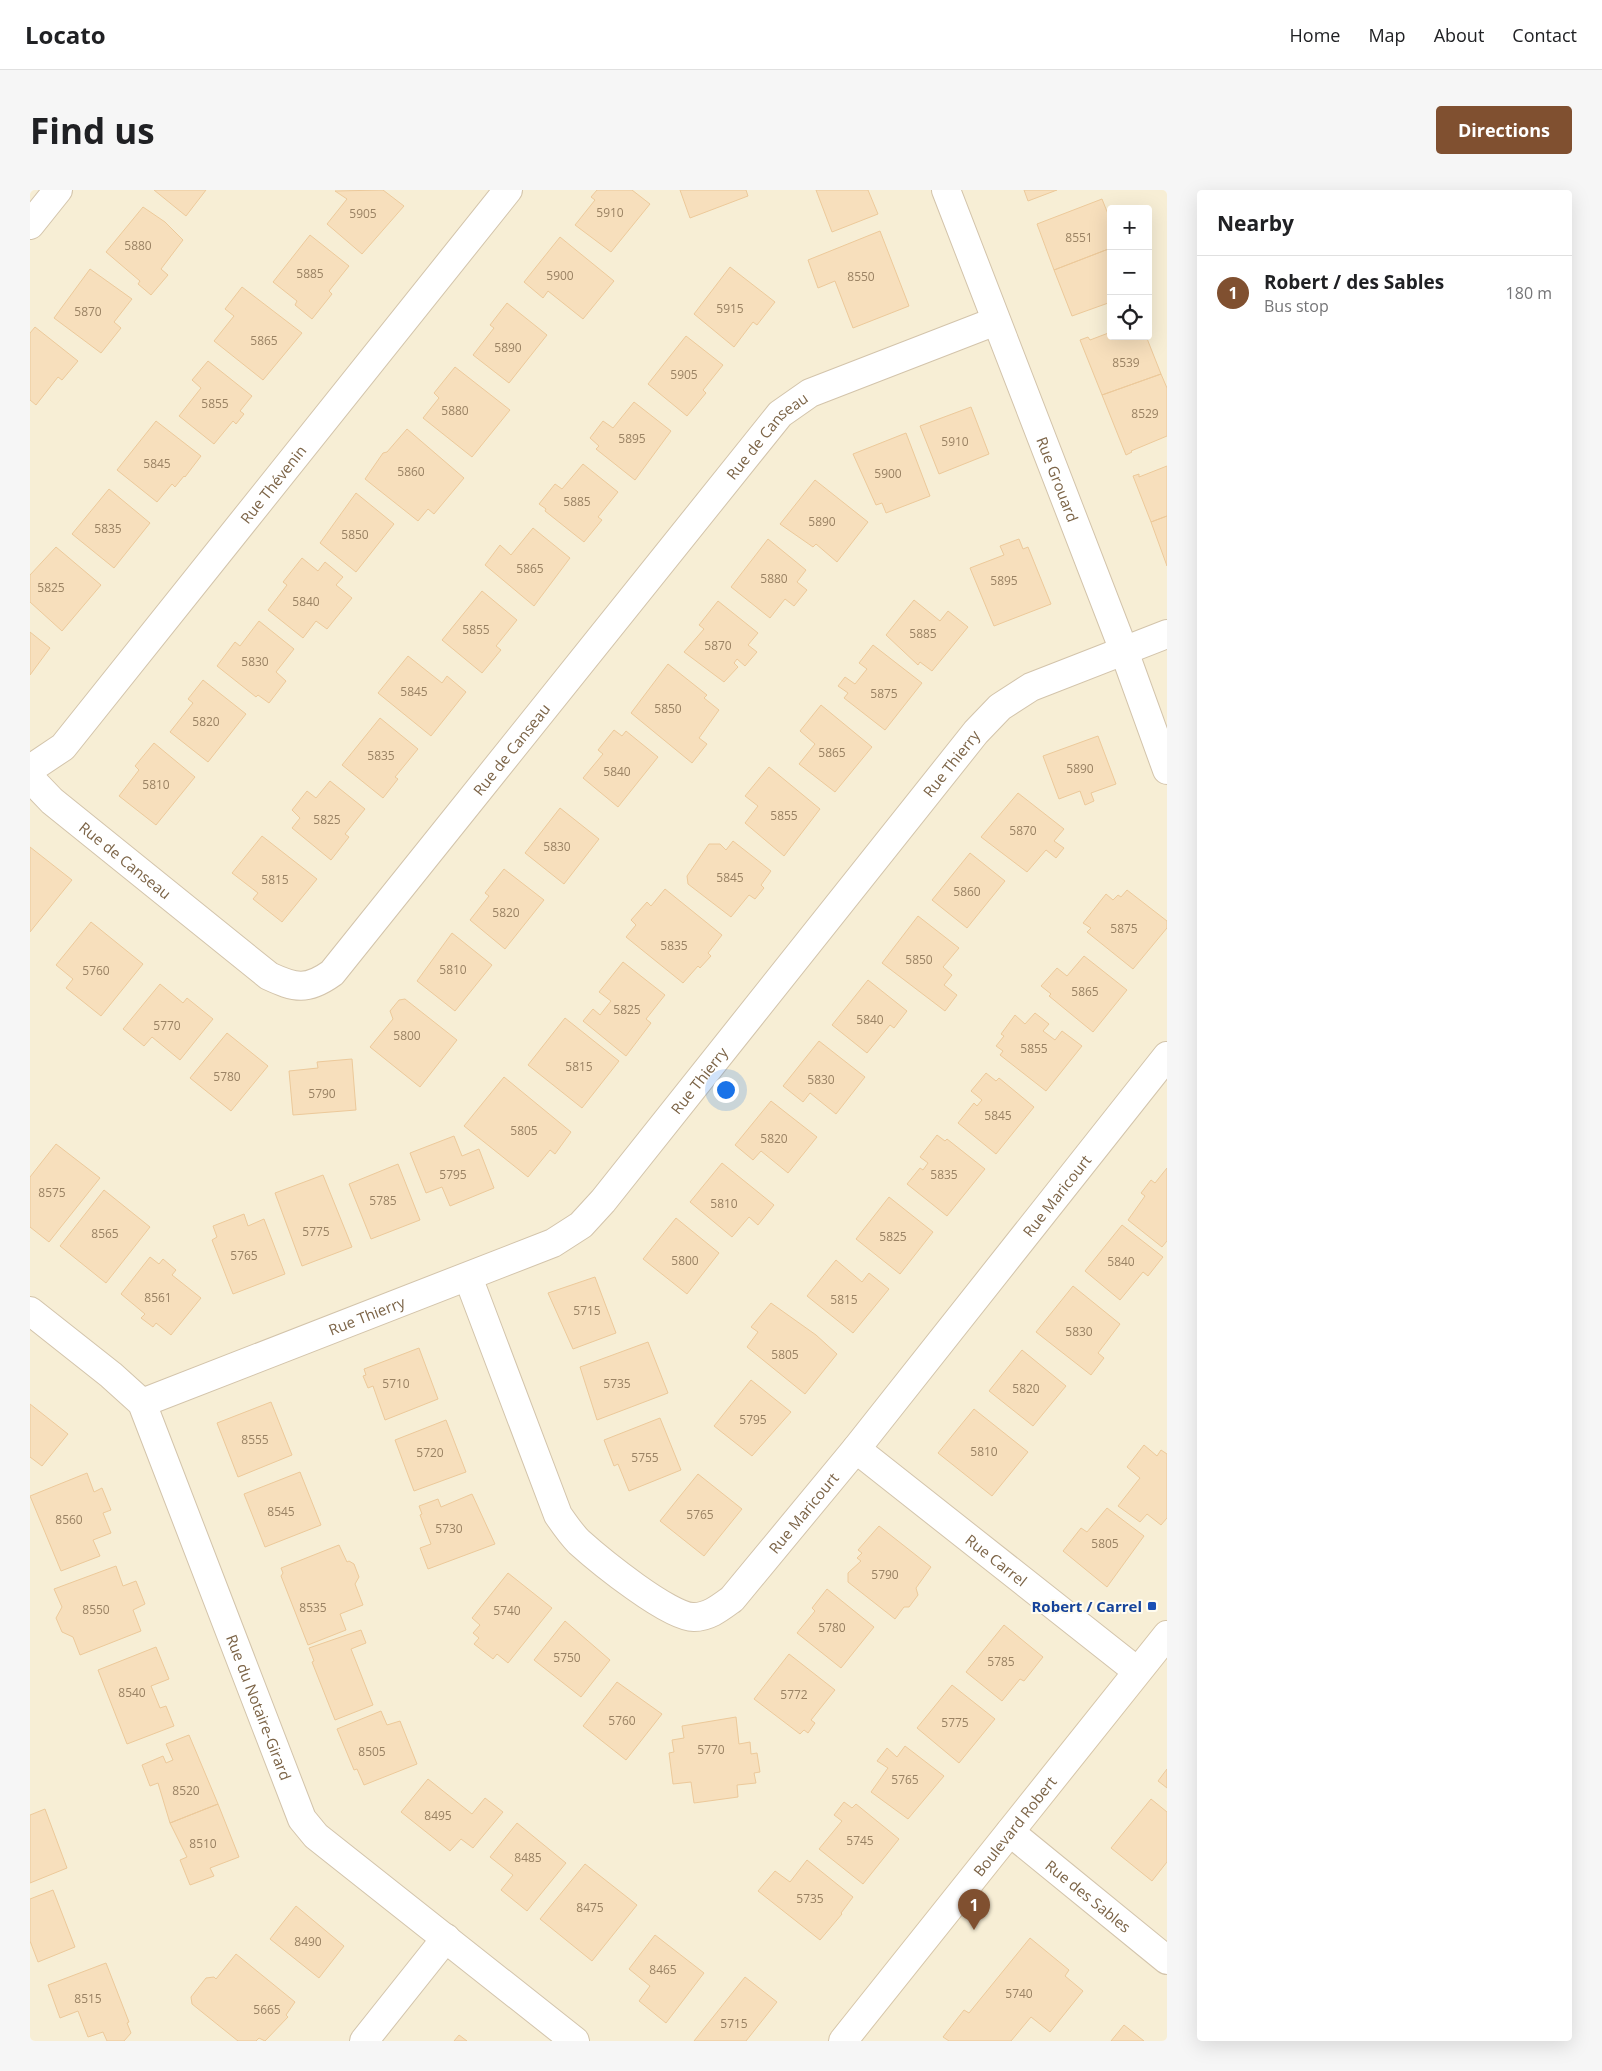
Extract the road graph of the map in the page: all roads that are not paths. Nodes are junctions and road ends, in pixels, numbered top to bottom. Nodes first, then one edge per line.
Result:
1 (58, 190) edge
2 (508, 190) edge
3 (946, 190) edge
4 (30, 225) edge
5 (996, 321) junction
6 (1167, 634) edge
7 (1124, 651) junction
8 (30, 769) edge
9 (1167, 770) edge
10 (30, 778) edge
11 (1167, 1056) edge
12 (468, 1277) junction
13 (30, 1311) edge
14 (142, 1403) junction
15 (856, 1449) junction
16 (1167, 1635) edge
17 (1137, 1671) junction
18 (1010, 1832) junction
19 (446, 1938) junction
20 (1167, 1960) edge
21 (364, 2041) edge
22 (575, 2041) edge
23 (843, 2041) edge

1 - 4 street
2 - 8 street, Rue Thévenin
3 - 5 street, Rue Grouard
5 - 7 street, Rue Grouard
5 - 10 street, Rue de Canseau
6 - 7 street, Rue Thierry
7 - 9 street, Rue Grouard
7 - 12 street, Rue Thierry
11 - 15 street, Rue Maricourt
12 - 14 street, Rue Thierry
12 - 15 street, Rue Maricourt
13 - 14 street, Rue du Notaire-Girard
14 - 19 street, Rue du Notaire-Girard
15 - 17 street, Rue Carrel
16 - 17 street, Boulevard Robert
17 - 18 street, Boulevard Robert
18 - 20 street, Rue des Sables
18 - 23 street, Boulevard Robert
19 - 21 street
19 - 22 street, Rue du Notaire-Girard

